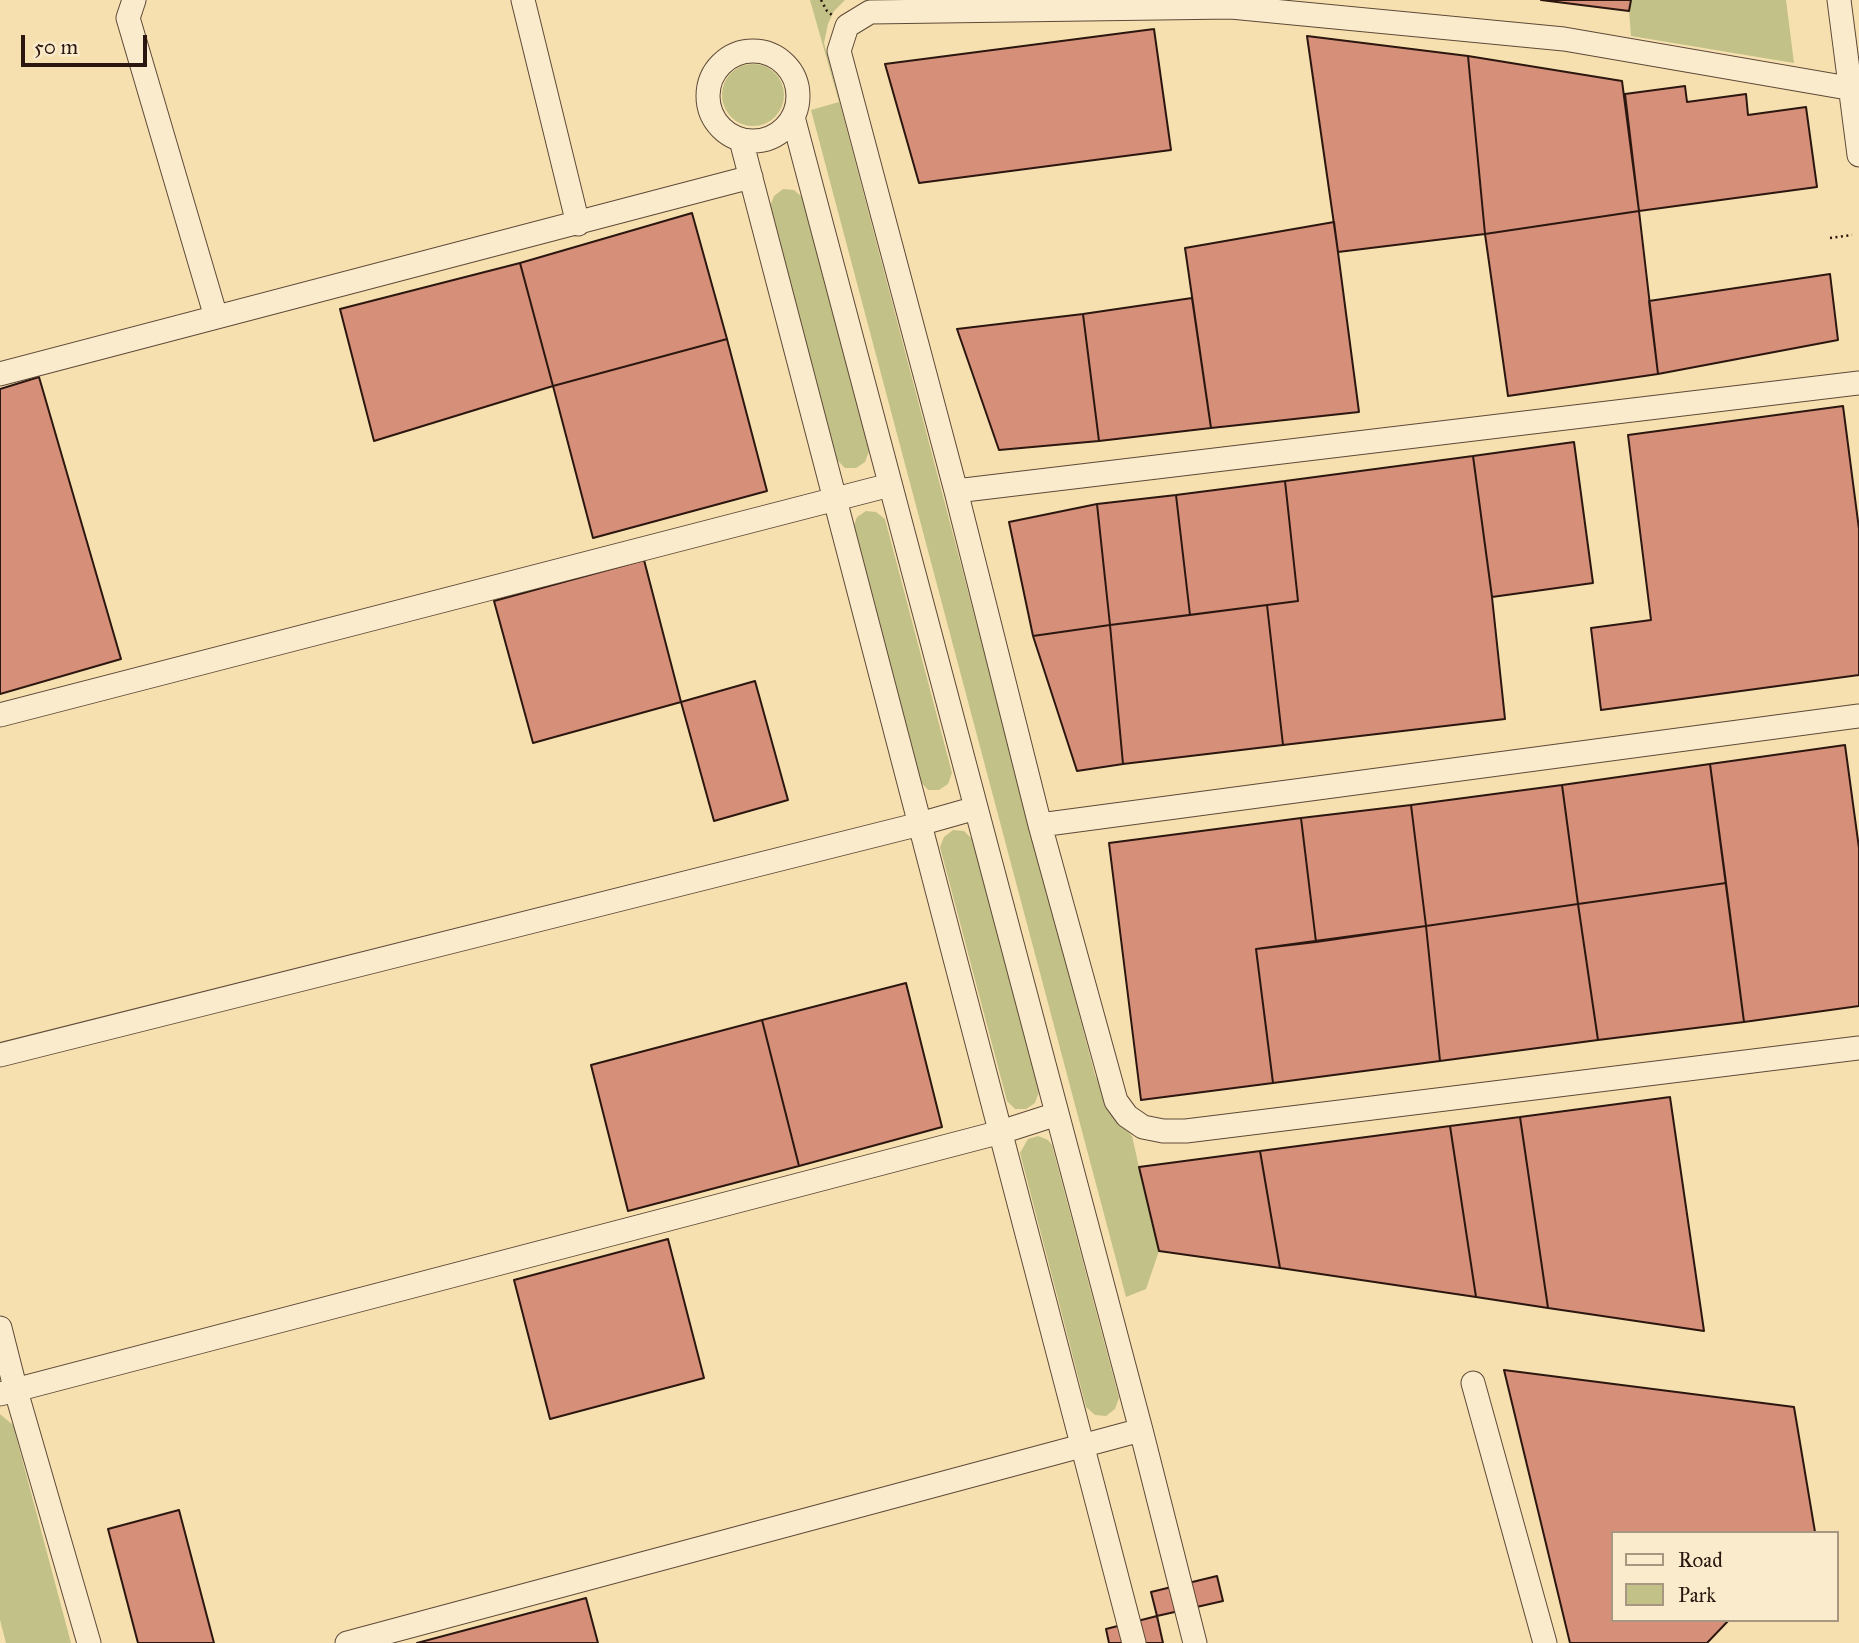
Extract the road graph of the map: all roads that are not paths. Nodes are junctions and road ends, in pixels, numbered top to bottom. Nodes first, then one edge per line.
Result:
1 (134, 0) edge
2 (523, 0) edge
3 (1839, 0) edge
4 (1855, 89) edge
5 (793, 117) junction
6 (741, 140) junction
7 (1859, 155) edge
8 (751, 177) junction
9 (578, 224) junction
10 (216, 317) junction
11 (0, 374) edge
12 (1859, 383) edge
13 (890, 485) junction
14 (956, 491) junction
15 (835, 498) junction
16 (0, 715) edge
17 (1859, 716) edge
18 (976, 808) junction
19 (920, 824) junction
20 (1040, 825) junction
21 (1859, 1048) edge
22 (0, 1055) edge
23 (1057, 1114) junction
24 (1001, 1132) junction
25 (0, 1328) edge
26 (1473, 1383) dead end
27 (8, 1392) edge
28 (1141, 1430) junction
29 (1082, 1444) junction
30 (89, 1643) edge
31 (346, 1643) edge
32 (1134, 1643) edge
33 (1195, 1643) edge
34 (1545, 1643) edge

1 - 10 lane
2 - 9 lane
3 - 4 lane
4 - 7 lane
4 - 14 lane
5 - 6 lane
5 - 6 lane
5 - 13 lane
6 - 8 lane
8 - 9 lane
8 - 15 lane
9 - 10 lane
10 - 11 lane
12 - 14 lane
13 - 15 lane
13 - 18 lane
14 - 20 lane
15 - 16 lane
15 - 19 lane
17 - 20 lane
18 - 19 lane
18 - 23 lane
19 - 22 lane
19 - 24 lane
20 - 21 lane
23 - 24 lane
23 - 28 lane
24 - 27 lane
24 - 29 lane
25 - 27 lane
26 - 34 lane
27 - 30 lane
28 - 29 lane
28 - 33 lane
29 - 31 lane
29 - 32 lane

